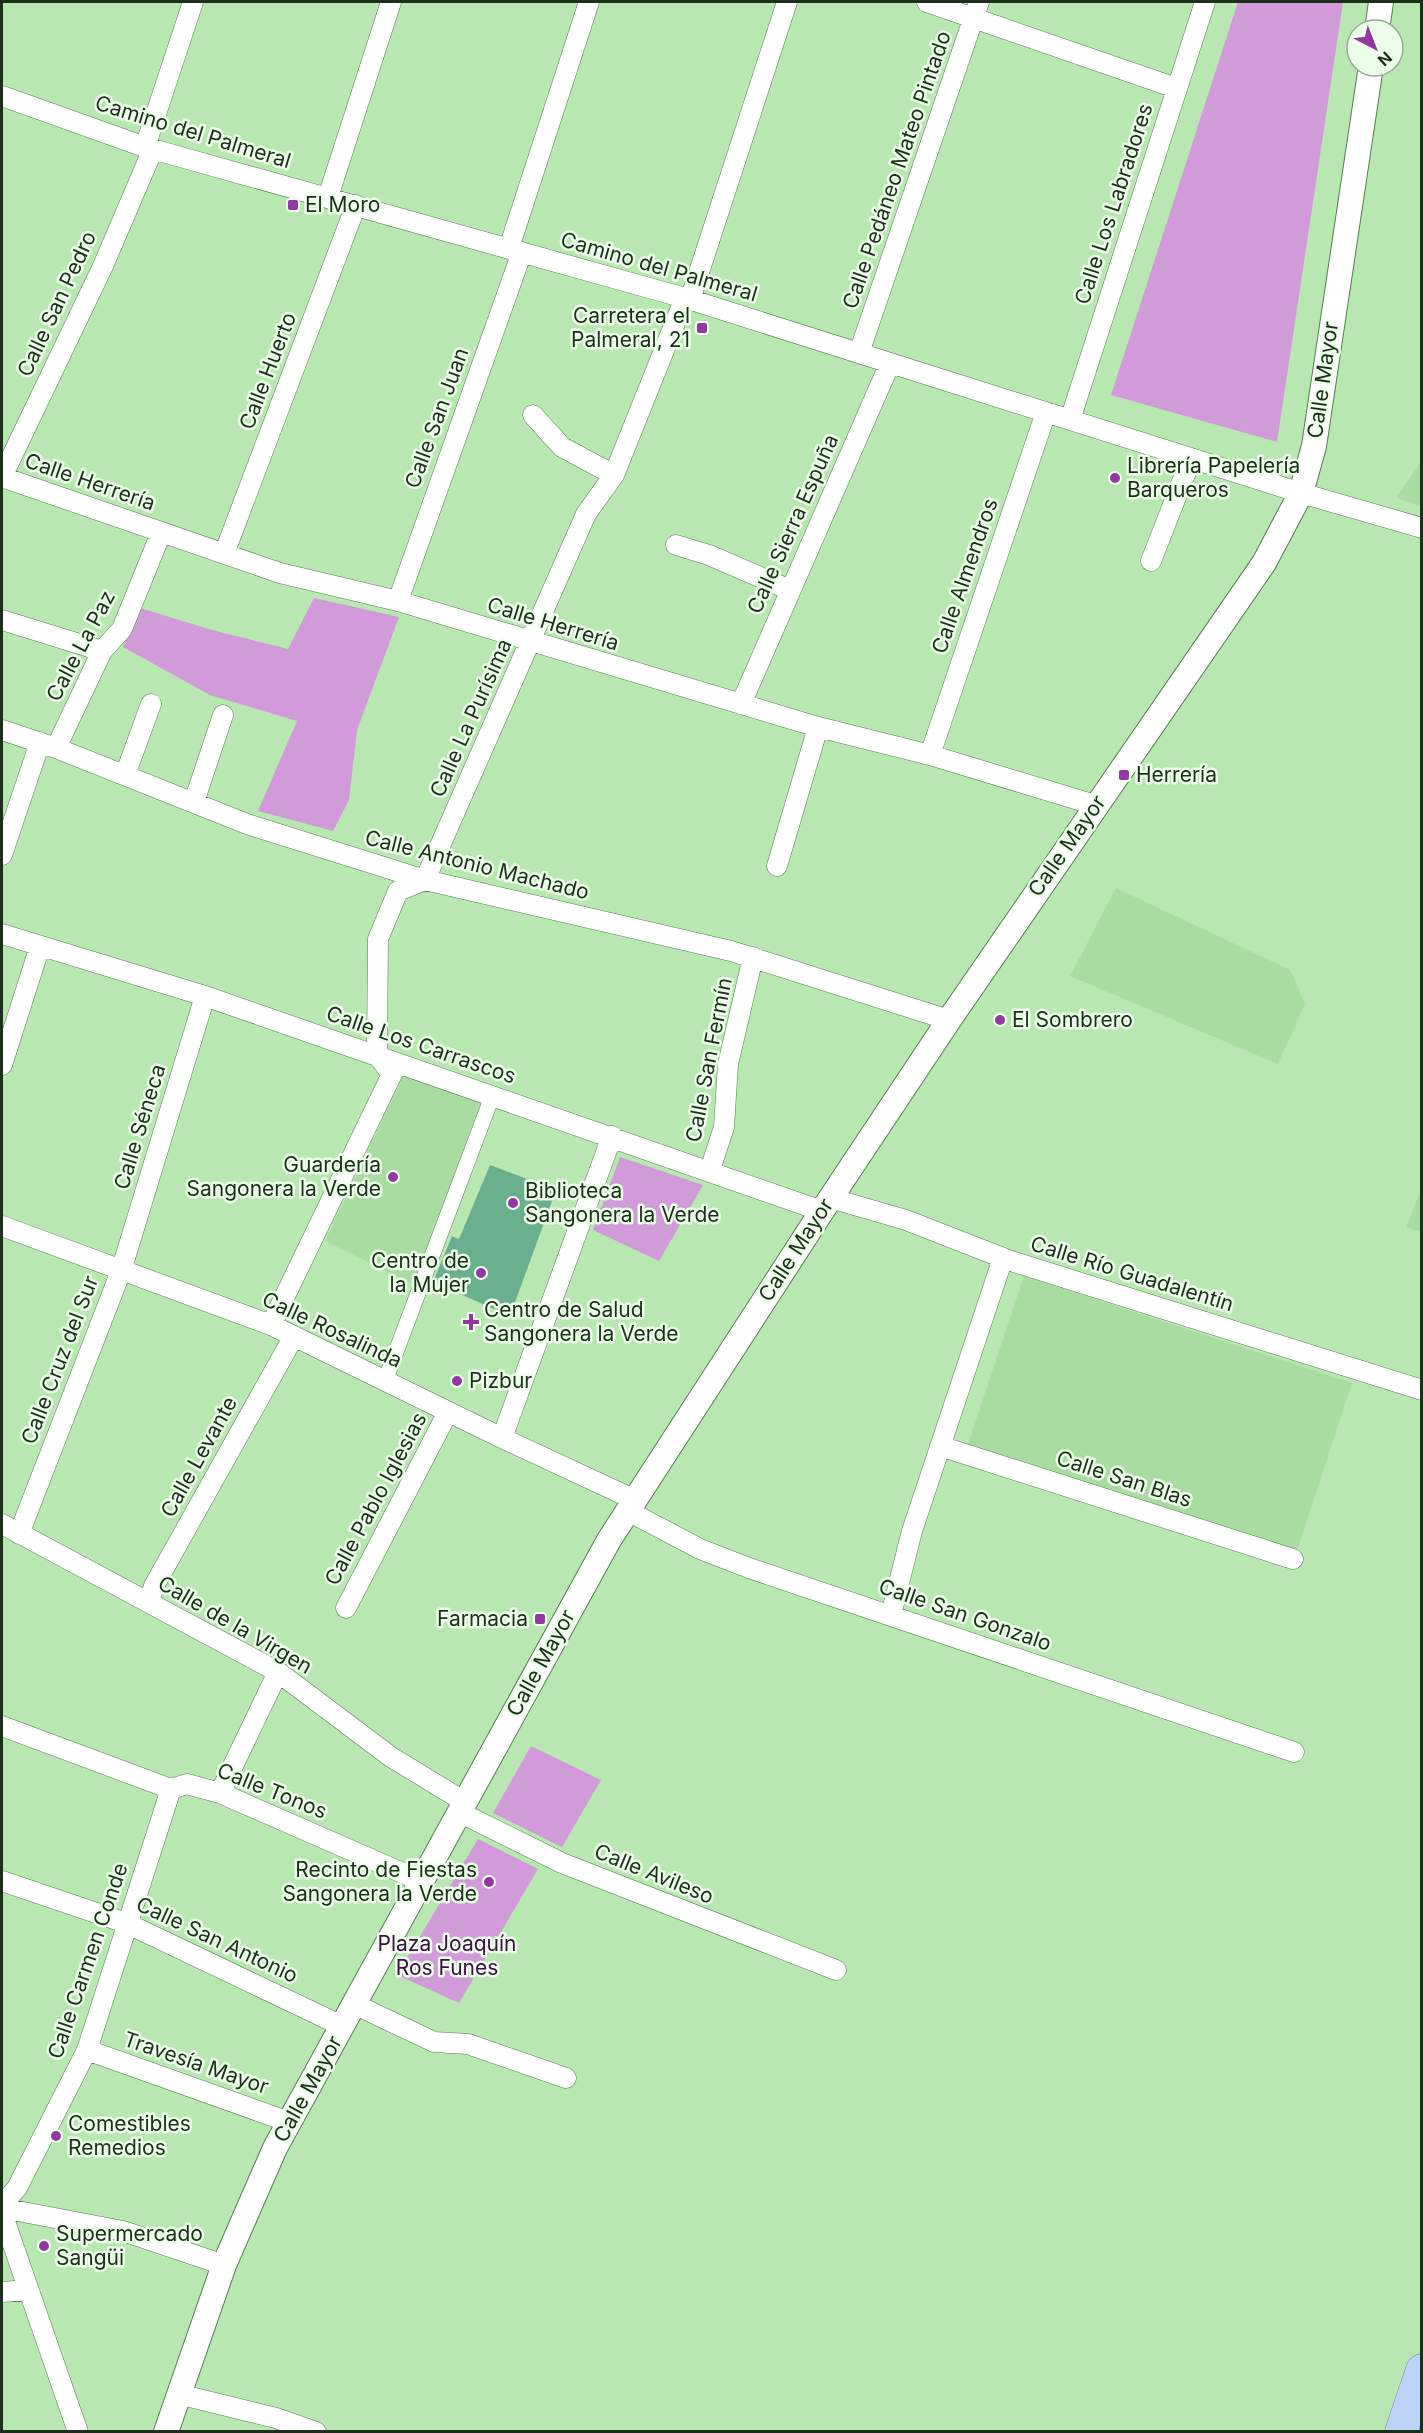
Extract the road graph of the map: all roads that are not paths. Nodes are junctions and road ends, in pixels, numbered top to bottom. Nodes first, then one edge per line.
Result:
1 (193, 2) edge
2 (391, 2) edge
3 (589, 2) edge
4 (787, 2) edge
5 (927, 2) edge
6 (1205, 2) edge
7 (1381, 2) edge
8 (977, 9) edge
9 (1379, 18) edge
10 (1369, 78) edge
11 (1176, 88) junction
12 (2, 96) edge
13 (149, 148) junction
14 (328, 197) junction
15 (356, 205) junction
16 (515, 250) junction
17 (688, 299) junction
18 (859, 353) junction
19 (890, 363) junction
20 (1046, 412) junction
21 (533, 415) dead end
22 (1070, 420) junction
23 (1191, 459) junction
24 (614, 475) junction
25 (2, 477) edge
26 (1301, 493) junction
27 (1422, 528) edge
28 (161, 533) junction
29 (676, 545) dead end
30 (224, 554) junction
31 (1151, 561) dead end
32 (790, 590) junction
33 (398, 601) junction
34 (2, 620) edge
35 (531, 643) junction
36 (102, 651) junction
37 (150, 704) dead end
38 (741, 704) junction
39 (223, 715) dead end
40 (818, 727) junction
41 (2, 730) edge
42 (48, 745) junction
43 (930, 755) junction
44 (125, 775) junction
45 (194, 802) junction
46 (1095, 805) junction
47 (2, 855) edge
48 (777, 866) dead end
49 (425, 880) junction
50 (2, 934) edge
51 (40, 946) junction
52 (753, 957) junction
53 (205, 996) junction
54 (949, 1020) junction
55 (377, 1055) junction
56 (2, 1065) edge
57 (493, 1094) junction
58 (612, 1136) junction
59 (710, 1170) junction
60 (826, 1204) junction
61 (2, 1226) edge
62 (1003, 1258) junction
63 (121, 1271) junction
64 (271, 1325) junction
65 (294, 1336) junction
66 (385, 1381) junction
67 (1422, 1389) edge
68 (448, 1412) junction
69 (502, 1438) junction
70 (940, 1446) junction
71 (630, 1505) junction
72 (2, 1524) edge
73 (19, 1534) junction
74 (1293, 1559) dead end
75 (148, 1602) junction
76 (346, 1608) dead end
77 (891, 1615) junction
78 (278, 1672) junction
79 (2, 1726) edge
80 (1294, 1752) dead end
81 (171, 1789) junction
82 (220, 1793) junction
83 (462, 1807) junction
84 (2, 1881) edge
85 (421, 1881) junction
86 (126, 1923) junction
87 (836, 1970) dead end
88 (354, 2004) junction
89 (342, 2026) junction
90 (87, 2050) junction
91 (566, 2078) dead end
92 (289, 2122) junction
93 (2, 2207) edge
94 (2, 2213) edge
95 (224, 2265) junction
96 (28, 2290) junction
97 (2, 2292) edge
98 (1422, 2370) edge
99 (178, 2394) junction
100 (78, 2432) edge
101 (166, 2432) edge
102 (316, 2432) edge
103 (1401, 2432) edge

1 - 13 street, Calle San Pedro
2 - 14 street
3 - 16 street, Calle San Juan
4 - 17 street, Calle La Purísima
5 - 8 street
6 - 11 street, Calle Los Labradores
7 - 9 street
8 - 11 street
8 - 18 street, Calle Pedáneo Mateo Pintado
10 - 26 street, Calle Mayor
11 - 22 street, Calle Los Labradores
12 - 13 street, Camino del Palmeral
13 - 14 street, Camino del Palmeral
13 - 25 street, Calle San Pedro
14 - 15 street, Camino del Palmeral
15 - 16 street, Camino del Palmeral
15 - 30 street, Calle Huerto
16 - 17 street, Camino del Palmeral
16 - 33 street, Calle San Juan
17 - 18 street, Camino del Palmeral
17 - 24 street, Calle La Purísima
18 - 19 street, Camino del Palmeral
19 - 20 street, Camino del Palmeral
19 - 32 street, Calle Sierra Espuña
20 - 22 street, Camino del Palmeral
20 - 43 street, Calle Almendros
21 - 24 street
22 - 23 street, Camino del Palmeral
23 - 26 street, Camino del Palmeral
23 - 31 street
24 - 35 street, Calle La Purísima
25 - 28 street, Calle Herrería
26 - 27 street, Camino del Palmeral
26 - 46 street, Calle Mayor
28 - 30 street, Calle Herrería
28 - 36 street, Calle La Paz
29 - 32 street
30 - 33 street, Calle Herrería
32 - 38 street, Calle Sierra Espuña
33 - 35 street, Calle Herrería
34 - 36 street
35 - 38 street, Calle Herrería
35 - 49 street, Calle La Purísima
36 - 42 street, Calle La Paz
37 - 44 street
38 - 40 street, Calle Herrería
39 - 45 street
40 - 43 street, Calle Herrería
40 - 48 street
41 - 42 street, Calle Antonio Machado
42 - 44 street, Calle Antonio Machado
42 - 47 street, Calle La Paz
43 - 46 street, Calle Herrería
44 - 45 street, Calle Antonio Machado
45 - 49 street, Calle Antonio Machado
46 - 54 street, Calle Mayor
49 - 52 street, Calle Antonio Machado
49 - 55 street
50 - 51 street, Calle Los Carrascos
51 - 53 street, Calle Los Carrascos
51 - 56 street
52 - 54 street, Calle Antonio Machado
52 - 59 street, Calle San Fermín
53 - 55 street, Calle Los Carrascos
53 - 63 street, Calle Séneca
54 - 60 street, Calle Mayor
55 - 57 street, Calle Los Carrascos
55 - 64 street
57 - 58 street, Calle Los Carrascos
57 - 66 street
58 - 59 street, Calle Los Carrascos
58 - 69 street
59 - 60 street, Calle Los Carrascos
60 - 62 street, Calle Río Guadalentín
60 - 71 street, Calle Mayor
61 - 63 street, Calle Rosalinda
62 - 67 street, Calle Río Guadalentín
62 - 70 street
63 - 64 street, Calle Rosalinda
63 - 73 street, Calle Cruz del Sur
64 - 65 street, Calle Rosalinda
65 - 66 street, Calle Rosalinda
65 - 75 street, Calle Levante
66 - 68 street, Calle Rosalinda
68 - 69 street, Calle Rosalinda
68 - 76 street, Calle Pablo Iglesias
69 - 71 street, Calle Rosalinda
70 - 74 street, Calle San Blas
70 - 77 street
71 - 77 street, Calle San Gonzalo
71 - 83 street, Calle Mayor
72 - 73 street, Calle de la Virgen
73 - 75 street, Calle de la Virgen
75 - 78 street, Calle de la Virgen
77 - 80 street, Calle San Gonzalo
78 - 82 street
78 - 83 street, Calle de la Virgen
79 - 81 street, Calle Tonos
81 - 82 street, Calle Tonos
81 - 86 street, Calle Carmen Conde
82 - 85 street, Calle Tonos
83 - 85 street, Calle Mayor
83 - 87 street, Calle Avileso
84 - 86 street, Calle San Antonio
85 - 88 street, Calle Mayor
86 - 89 street, Calle San Antonio
86 - 90 street, Calle Carmen Conde
88 - 89 street, Calle Mayor
88 - 91 street
89 - 92 street, Calle Mayor
90 - 92 street, Travesía Mayor
90 - 93 street, Calle Carmen Conde
92 - 95 street, Calle Mayor
93 - 95 street
94 - 96 street
95 - 99 street, Calle Mayor
96 - 97 street
96 - 100 street
98 - 103 main road
99 - 101 street, Calle Mayor
99 - 102 street

